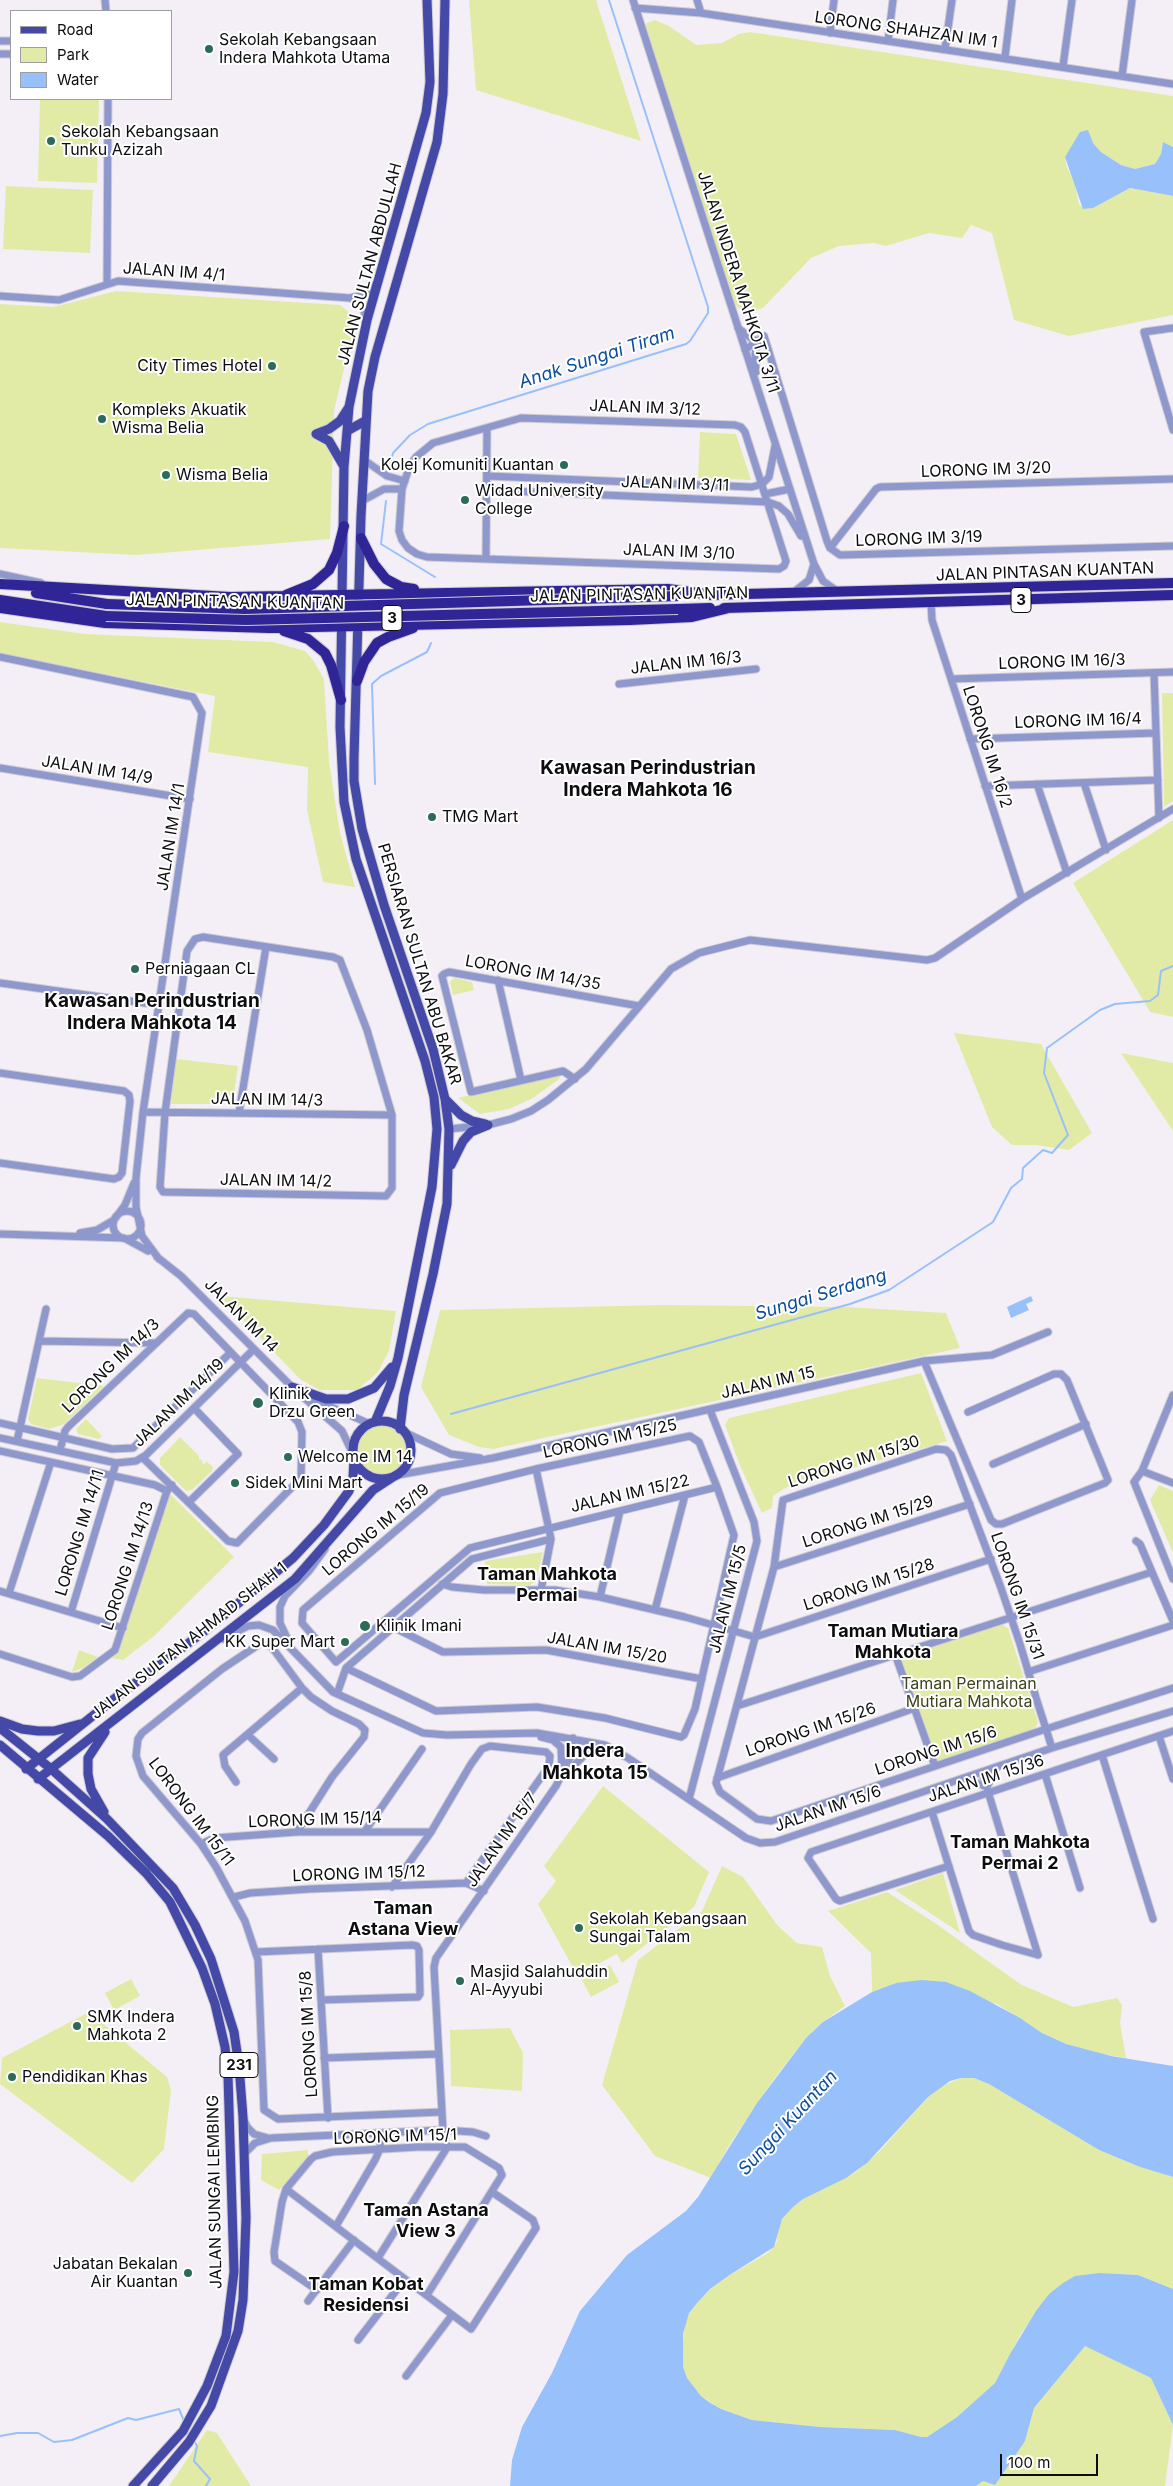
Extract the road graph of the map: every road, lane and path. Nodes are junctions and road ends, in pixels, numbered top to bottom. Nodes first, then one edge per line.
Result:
1 (427, 0) edge
2 (444, 0) edge
3 (633, 0) edge
4 (647, 0) edge
5 (697, 0) edge
6 (834, 0) edge
7 (893, 0) edge
8 (952, 0) edge
9 (1012, 0) edge
10 (1072, 0) edge
11 (1132, 0) edge
12 (635, 8) junction
13 (650, 8) junction
14 (701, 13) junction
15 (830, 33) junction
16 (888, 41) junction
17 (945, 49) junction
18 (1005, 58) junction
19 (1063, 66) junction
20 (1122, 76) junction
21 (1173, 84) edge
22 (108, 100) edge
23 (378, 282) junction
24 (107, 284) junction
25 (0, 296) edge
26 (350, 298) junction
27 (367, 320) junction
28 (738, 328) junction
29 (1173, 328) edge
30 (761, 338) junction
31 (745, 350) junction
32 (756, 379) junction
33 (349, 407) junction
34 (365, 421) junction
35 (487, 428) junction
36 (1173, 430) edge
37 (347, 431) junction
38 (773, 432) junction
39 (364, 460) junction
40 (344, 468) junction
41 (487, 476) junction
42 (1173, 479) edge
43 (405, 481) junction
44 (606, 481) junction
45 (762, 484) junction
46 (402, 489) junction
47 (790, 489) junction
48 (487, 490) junction
49 (606, 494) junction
50 (766, 498) junction
51 (362, 501) junction
52 (344, 526) junction
53 (361, 538) junction
54 (1173, 546) edge
55 (830, 548) junction
56 (809, 549) junction
57 (486, 558) junction
58 (814, 564) junction
59 (0, 574) edge
60 (1173, 583) edge
61 (0, 586) edge
62 (62, 589) junction
63 (438, 593) junction
64 (844, 593) junction
65 (382, 594) junction
66 (790, 594) junction
67 (342, 595) junction
68 (359, 595) junction
69 (713, 595) junction
70 (1173, 595) edge
71 (314, 596) junction
72 (281, 597) junction
73 (0, 600) edge
74 (931, 602) junction
75 (0, 608) edge
76 (730, 608) junction
77 (423, 624) junction
78 (386, 625) junction
79 (342, 626) junction
80 (358, 626) junction
81 (312, 627) junction
82 (269, 628) junction
83 (0, 656) edge
84 (756, 669) dead end
85 (1173, 672) edge
86 (1154, 673) junction
87 (951, 679) junction
88 (357, 681) junction
89 (619, 684) dead end
90 (341, 700) junction
91 (1156, 732) junction
92 (970, 739) junction
93 (0, 768) edge
94 (1158, 780) junction
95 (1084, 783) junction
96 (1038, 784) junction
97 (985, 786) junction
98 (190, 799) junction
99 (1173, 809) edge
100 (1160, 818) junction
101 (1106, 850) junction
102 (1067, 873) junction
103 (1022, 899) junction
104 (266, 947) junction
105 (498, 980) junction
106 (0, 983) edge
107 (159, 1005) junction
108 (639, 1006) junction
109 (0, 1074) edge
110 (575, 1079) junction
111 (521, 1080) junction
112 (445, 1099) junction
113 (143, 1112) junction
114 (165, 1112) junction
115 (239, 1113) junction
116 (392, 1115) junction
117 (488, 1125) junction
118 (449, 1129) junction
119 (435, 1157) junction
120 (0, 1162) edge
121 (449, 1168) junction
122 (136, 1178) junction
123 (116, 1217) junction
124 (141, 1222) junction
125 (0, 1234) edge
126 (75, 1235) junction
127 (124, 1238) junction
128 (159, 1259) junction
129 (46, 1309) dead end
130 (1048, 1332) dead end
131 (39, 1341) junction
132 (155, 1343) junction
133 (254, 1349) junction
134 (230, 1353) junction
135 (398, 1358) junction
136 (924, 1361) junction
137 (239, 1363) junction
138 (292, 1387) junction
139 (301, 1394) junction
140 (1173, 1395) edge
141 (194, 1408) junction
142 (710, 1410) junction
143 (968, 1412) dead end
144 (0, 1423) edge
145 (373, 1423) junction
146 (1086, 1424) junction
147 (20, 1428) junction
148 (402, 1430) junction
149 (63, 1437) junction
150 (0, 1438) edge
151 (17, 1441) junction
152 (60, 1450) junction
153 (0, 1451) edge
154 (951, 1455) joint
155 (354, 1456) junction
156 (143, 1458) junction
157 (493, 1458) junction
158 (51, 1462) junction
159 (116, 1463) junction
160 (993, 1464) dead end
161 (536, 1469) junction
162 (1142, 1472) junction
163 (112, 1476) junction
164 (395, 1476) junction
165 (1173, 1483) edge
166 (717, 1487) junction
167 (169, 1488) junction
168 (686, 1495) junction
169 (189, 1502) junction
170 (970, 1504) junction
171 (620, 1511) junction
172 (549, 1528) junction
173 (551, 1539) junction
174 (1136, 1541) dead end
175 (329, 1542) junction
176 (470, 1548) joint
177 (991, 1559) junction
178 (774, 1567) junction
179 (1152, 1572) junction
180 (1173, 1579) edge
181 (442, 1584) junction
182 (541, 1590) junction
183 (0, 1591) edge
184 (9, 1593) junction
185 (600, 1597) junction
186 (655, 1610) junction
187 (70, 1612) junction
188 (1011, 1617) junction
189 (1173, 1621) edge
190 (715, 1625) junction
191 (1173, 1625) edge
192 (392, 1627) junction
193 (123, 1628) junction
194 (734, 1631) junction
195 (755, 1636) junction
196 (210, 1647) junction
197 (295, 1651) junction
198 (0, 1654) edge
199 (895, 1654) junction
200 (346, 1668) junction
201 (1028, 1672) junction
202 (702, 1679) junction
203 (302, 1688) junction
204 (1173, 1688) edge
205 (337, 1694) junction
206 (737, 1706) junction
207 (914, 1708) junction
208 (1173, 1711) edge
209 (125, 1712) junction
210 (0, 1721) edge
211 (85, 1722) junction
212 (0, 1728) edge
213 (1046, 1728) junction
214 (1173, 1732) edge
215 (525, 1733) junction
216 (248, 1735) junction
217 (1159, 1736) junction
218 (573, 1738) junction
219 (0, 1745) edge
220 (1052, 1748) junction
221 (422, 1749) dead end
222 (1102, 1755) junction
223 (628, 1758) junction
224 (274, 1759) dead end
225 (40, 1760) junction
226 (935, 1766) junction
227 (997, 1767) junction
228 (50, 1768) junction
229 (26, 1769) junction
230 (982, 1772) junction
231 (1045, 1774) junction
232 (38, 1778) junction
233 (561, 1778) junction
234 (717, 1778) junction
235 (964, 1778) junction
236 (1173, 1779) edge
237 (236, 1782) dead end
238 (717, 1788) joint
239 (988, 1790) junction
240 (689, 1799) junction
241 (932, 1812) junction
242 (107, 1819) junction
243 (365, 1831) junction
244 (297, 1832) junction
245 (431, 1832) junction
246 (201, 1844) junction
247 (949, 1866) junction
248 (466, 1883) junction
249 (392, 1887) junction
250 (1080, 1888) dead end
251 (484, 1890) junction
252 (234, 1897) junction
253 (1152, 1919) dead end
254 (318, 1949) junction
255 (256, 1952) junction
256 (321, 2000) junction
257 (439, 2054) junction
258 (324, 2058) junction
259 (442, 2112) junction
260 (243, 2117) junction
261 (328, 2118) junction
262 (443, 2130) junction
263 (381, 2133) junction
264 (486, 2136) dead end
265 (270, 2138) junction
266 (448, 2146) junction
267 (380, 2149) junction
268 (244, 2154) junction
269 (286, 2189) junction
270 (492, 2192) junction
271 (336, 2226) junction
272 (354, 2240) junction
273 (378, 2258) junction
274 (405, 2279) junction
275 (317, 2290) junction
276 (427, 2295) junction
277 (308, 2301) dead end
278 (452, 2315) junction
279 (358, 2340) dead end
280 (406, 2376) dead end
281 (133, 2486) edge
282 (152, 2486) edge

1 - 23 main road, JALAN SULTAN ABDULLAH
2 - 34 main road, JALAN SULTAN ABDULLAH
3 - 12 street, JALAN INDERA MAHKOTA 3/11
4 - 13 street
5 - 14 street
6 - 15 street
7 - 16 street
8 - 17 street
9 - 18 street
10 - 19 street
11 - 20 street
12 - 13 street, LORONG SHAHZAN IM 1
12 - 28 street, JALAN INDERA MAHKOTA 3/11
13 - 14 street, LORONG SHAHZAN IM 1
14 - 15 street, LORONG SHAHZAN IM 1
15 - 16 street, LORONG SHAHZAN IM 1
16 - 17 street, LORONG SHAHZAN IM 1
17 - 18 street, LORONG SHAHZAN IM 1
18 - 19 street, LORONG SHAHZAN IM 1
19 - 20 street, LORONG SHAHZAN IM 1
20 - 21 street, LORONG SHAHZAN IM 1
22 - 24 street
23 - 26 street, JALAN IM 4/1
23 - 27 main road, JALAN SULTAN ABDULLAH
24 - 25 street, JALAN IM 4/1
24 - 26 street, JALAN IM 4/1
26 - 27 street
27 - 33 main road, JALAN SULTAN ABDULLAH
28 - 30 street
28 - 31 street, JALAN INDERA MAHKOTA 3/11
29 - 36 street
30 - 31 street
30 - 32 street
30 - 55 street
31 - 32 street, JALAN INDERA MAHKOTA 3/11
32 - 38 street, JALAN INDERA MAHKOTA 3/11
33 - 37 main road, JALAN SULTAN ABDULLAH
33 - 40 main road
34 - 37 main road
34 - 39 main road, JALAN SULTAN ABDULLAH
35 - 41 street
35 - 43 street, JALAN IM 3/12
35 - 45 street, JALAN IM 3/12
37 - 40 main road, JALAN SULTAN ABDULLAH
38 - 45 street
38 - 47 street, JALAN INDERA MAHKOTA 3/11
39 - 43 street
39 - 51 main road, JALAN SULTAN ABDULLAH
40 - 52 main road, JALAN SULTAN ABDULLAH
41 - 44 street, JALAN IM 3/11
41 - 48 street
42 - 55 street, LORONG IM 3/20
43 - 46 street, JALAN IM 3/12
44 - 45 street, JALAN IM 3/11
44 - 49 street
45 - 50 street, JALAN IM 3/10
46 - 51 street
46 - 57 street, JALAN IM 3/12
47 - 50 street
47 - 56 street, JALAN INDERA MAHKOTA 3/11
48 - 49 street, JALAN IM 3/11
48 - 57 street
49 - 50 street, JALAN IM 3/11
50 - 56 street, JALAN IM 3/11
50 - 57 street, JALAN IM 3/10
51 - 53 main road, JALAN SULTAN ABDULLAH
52 - 67 main road, JALAN SULTAN ABDULLAH
52 - 72 highway
53 - 63 highway
53 - 68 main road, JALAN SULTAN ABDULLAH
54 - 55 street, LORONG IM 3/19
56 - 58 street, JALAN INDERA MAHKOTA 3/11
58 - 64 street, JALAN INDERA MAHKOTA 3/11
58 - 66 street
59 - 62 street
60 - 64 highway, JALAN PINTASAN KUANTAN / 3
61 - 62 highway
61 - 69 highway, JALAN PINTASAN KUANTAN / 3, bridge
62 - 72 highway
63 - 65 highway
63 - 69 highway
64 - 66 highway, JALAN PINTASAN KUANTAN / 3
65 - 68 highway
65 - 78 highway
66 - 69 highway, JALAN PINTASAN KUANTAN / 3
67 - 68 highway
67 - 71 highway
67 - 79 main road, JALAN SULTAN ABDULLAH
68 - 80 main road, PERSIARAN SULTAN ABU BAKAR
70 - 74 highway, JALAN PINTASAN KUANTAN / 3
71 - 72 highway
71 - 81 highway
73 - 76 highway, JALAN PINTASAN KUANTAN / 3, bridge
74 - 76 highway, JALAN PINTASAN KUANTAN / 3
74 - 87 street, LORONG IM 16/2
75 - 82 highway
76 - 77 highway
77 - 78 highway
77 - 88 highway
78 - 80 highway
79 - 80 highway
79 - 81 highway
79 - 90 main road, PERSIARAN SULTAN ABU BAKAR
80 - 88 main road, PERSIARAN SULTAN ABU BAKAR
81 - 82 highway
82 - 90 highway
83 - 98 street, JALAN IM 14/1
84 - 89 street, JALAN IM 16/3
85 - 86 street, LORONG IM 16/3
86 - 87 street, LORONG IM 16/3
86 - 91 street
87 - 92 street, LORONG IM 16/2
88 - 112 main road, PERSIARAN SULTAN ABU BAKAR
90 - 119 main road, PERSIARAN SULTAN ABU BAKAR
91 - 92 street, LORONG IM 16/4
91 - 94 street
92 - 97 street, LORONG IM 16/2
93 - 98 street, JALAN IM 14/9
94 - 95 street
94 - 100 street
95 - 96 street
95 - 101 street
96 - 97 street
96 - 102 street
97 - 103 street, LORONG IM 16/2
98 - 107 street, JALAN IM 14/1
99 - 100 street
100 - 101 street
101 - 102 street
102 - 103 street
103 - 108 street
104 - 114 street
104 - 115 street
104 - 116 street
105 - 108 street, LORONG IM 14/35
105 - 111 street
105 - 111 street, LORONG IM 14/35
106 - 107 street
107 - 113 street, JALAN IM 14/1
108 - 110 street
109 - 120 street
110 - 111 street, LORONG IM 14/35
110 - 117 street
112 - 117 main road
112 - 118 main road, PERSIARAN SULTAN ABU BAKAR
113 - 114 street, JALAN IM 14/3
113 - 122 street, JALAN IM 14/1
114 - 115 street, JALAN IM 14/3
114 - 116 street, JALAN IM 14/2
115 - 116 street, JALAN IM 14/3
117 - 118 street
117 - 121 main road
118 - 119 main road
118 - 121 main road, PERSIARAN SULTAN ABU BAKAR
119 - 135 main road, PERSIARAN SULTAN ABU BAKAR
121 - 148 main road, PERSIARAN SULTAN ABU BAKAR
122 - 123 street
122 - 124 street, JALAN IM 14
123 - 124 street
123 - 126 street
123 - 127 street
124 - 127 street
124 - 128 street, JALAN IM 14
125 - 126 street
126 - 127 street
127 - 128 street, JALAN IM 14
128 - 133 street, JALAN IM 14
129 - 131 street
130 - 136 street, JALAN IM 15
131 - 132 street
131 - 147 street
132 - 134 street, LORONG IM 14/3
132 - 149 street, LORONG IM 14/3
133 - 137 street, JALAN IM 14/19
133 - 138 street, JALAN IM 14
134 - 137 street
134 - 149 street, JALAN IM 14/19
135 - 138 main road
135 - 145 main road, PERSIARAN SULTAN ABU BAKAR
136 - 142 street, JALAN IM 15
136 - 146 street
137 - 141 street, JALAN IM 14/19
137 - 169 street
138 - 139 street, JALAN IM 14
139 - 145 street, JALAN IM 14
139 - 155 street, JALAN IM 14
140 - 162 street
141 - 156 street, JALAN IM 14/19
141 - 169 street
142 - 157 street, JALAN IM 15
142 - 194 street, JALAN IM 15/5
143 - 146 street
144 - 147 street
145 - 148 main road
145 - 155 main road
146 - 160 street
147 - 149 street
147 - 151 street
148 - 157 street, JALAN IM 15
148 - 164 main road
149 - 152 street
150 - 151 street, JALAN IM 14/19
151 - 152 street, JALAN IM 14/19
152 - 159 street, JALAN IM 14/19
153 - 158 street
154 - 170 street, LORONG IM 15/31
154 - 178 street, LORONG IM 15/30
155 - 164 main road
155 - 211 main road, JALAN SULTAN AHMAD SHAH 1
156 - 159 street, JALAN IM 14/19
156 - 167 street
157 - 164 street, JALAN IM 15
158 - 163 street
158 - 184 street
159 - 163 street, LORONG IM 14/11
161 - 166 street, LORONG IM 15/25
161 - 172 street
161 - 176 street, LORONG IM 15/19
162 - 165 street
162 - 180 street
163 - 167 street
163 - 187 street, LORONG IM 14/11
164 - 175 main road, JALAN SULTAN AHMAD SHAH 1
166 - 168 street, JALAN IM 15/22
166 - 190 street
167 - 169 street
167 - 193 street, LORONG IM 14/13
168 - 171 street, JALAN IM 15/22
168 - 186 street
170 - 177 street, LORONG IM 15/31
170 - 178 street, LORONG IM 15/29
171 - 172 street, JALAN IM 15/22
171 - 185 street
172 - 173 street
172 - 176 street, JALAN IM 15/22
173 - 181 street
173 - 182 street
174 - 179 street
175 - 196 main road, JALAN SULTAN AHMAD SHAH 1
175 - 197 street, JALAN IM 15/6
177 - 188 street, LORONG IM 15/31
177 - 195 street, LORONG IM 15/28
178 - 195 street, LORONG IM 15/30
179 - 188 street
179 - 189 street
181 - 182 street
181 - 192 street
182 - 185 street
183 - 184 street
184 - 187 street
185 - 186 street
186 - 190 street
187 - 193 street
188 - 199 street
188 - 201 street, LORONG IM 15/31
190 - 194 street
190 - 202 street
191 - 201 street
192 - 200 street
192 - 202 street, JALAN IM 15/20
193 - 198 street, LORONG IM 14/13
194 - 195 street
194 - 240 street, JALAN IM 15/5
195 - 206 street, LORONG IM 15/30
196 - 197 street, JALAN IM 15/6
196 - 209 main road, JALAN SULTAN AHMAD SHAH 1
197 - 205 street, JALAN IM 15/6
199 - 206 street
199 - 207 street
200 - 202 street
200 - 205 street
201 - 213 street, LORONG IM 15/31
203 - 216 street
203 - 244 street
203 - 246 street, LORONG IM 15/11
204 - 213 street, LORONG IM 15/6
205 - 215 street, JALAN IM 15/6
206 - 234 street, LORONG IM 15/30
207 - 226 street
207 - 234 street, LORONG IM 15/26
208 - 220 street, JALAN IM 15/6
209 - 228 main road, JALAN SULTAN AHMAD SHAH 1
209 - 242 main road
210 - 211 main road
211 - 225 main road, JALAN SULTAN AHMAD SHAH 1
212 - 225 main road, JALAN SUNGAI LEMBING / 231
213 - 220 street, LORONG IM 15/31
213 - 226 street, LORONG IM 15/6
214 - 217 street, JALAN IM 15/36
215 - 218 street, JALAN IM 15/6
215 - 233 street
216 - 224 street
216 - 237 street
217 - 222 street, JALAN IM 15/36
217 - 236 street
218 - 223 street, JALAN IM 15/6
218 - 233 street, JALAN IM 15/7
219 - 229 main road, JALAN SUNGAI LEMBING / 231
220 - 227 street, JALAN IM 15/6
221 - 243 street
222 - 231 street, JALAN IM 15/36
222 - 253 street
223 - 233 street
223 - 240 street, JALAN IM 15/6
225 - 228 main road, JALAN SUNGAI LEMBING / 231
225 - 229 main road, JALAN SULTAN AHMAD SHAH 1
226 - 238 street, LORONG IM 15/6
227 - 230 street, JALAN IM 15/6
227 - 239 street
228 - 232 main road, JALAN SULTAN AHMAD SHAH 1
228 - 242 main road, JALAN SUNGAI LEMBING / 231
229 - 232 main road, JALAN SUNGAI LEMBING / 231
230 - 235 street, JALAN IM 15/6
230 - 239 street
231 - 239 street, JALAN IM 15/36
231 - 250 street
232 - 281 main road, JALAN SUNGAI LEMBING / 231
233 - 251 street, JALAN IM 15/7
234 - 238 street, LORONG IM 15/30
235 - 239 street
235 - 240 street, JALAN IM 15/6
239 - 241 street, JALAN IM 15/36
239 - 247 street
241 - 247 street
241 - 247 street, JALAN IM 15/36
242 - 260 main road, JALAN SUNGAI LEMBING / 231
243 - 244 street, LORONG IM 15/14
243 - 245 street, LORONG IM 15/14
244 - 246 street, LORONG IM 15/14
245 - 248 street
245 - 249 street
246 - 252 street, LORONG IM 15/11
248 - 249 street, LORONG IM 15/12
248 - 251 street, LORONG IM 15/12
249 - 252 street, LORONG IM 15/12
251 - 257 street, JALAN IM 15/7
252 - 255 street, LORONG IM 15/11
254 - 255 street
254 - 256 street, LORONG IM 15/8
254 - 256 street
255 - 261 street, LORONG IM 15/11
256 - 258 street, LORONG IM 15/8
257 - 258 street
257 - 259 street, JALAN IM 15/7
258 - 261 street, LORONG IM 15/8
259 - 261 street, LORONG IM 15/11
259 - 262 street, JALAN IM 15/7
260 - 265 street
260 - 268 main road, JALAN SUNGAI LEMBING / 231
262 - 263 street
262 - 264 street
263 - 265 street
263 - 267 street
265 - 268 street
266 - 267 street, LORONG IM 15/1
266 - 270 street, LORONG IM 15/1
266 - 273 street
267 - 269 street, LORONG IM 15/1
267 - 271 street
268 - 282 main road, JALAN SUNGAI LEMBING / 231
269 - 271 street
269 - 275 street
270 - 276 street
270 - 278 street
271 - 272 street
272 - 273 street
272 - 275 street
273 - 274 street
274 - 276 street
274 - 279 street
275 - 277 street
276 - 278 street
278 - 280 street

